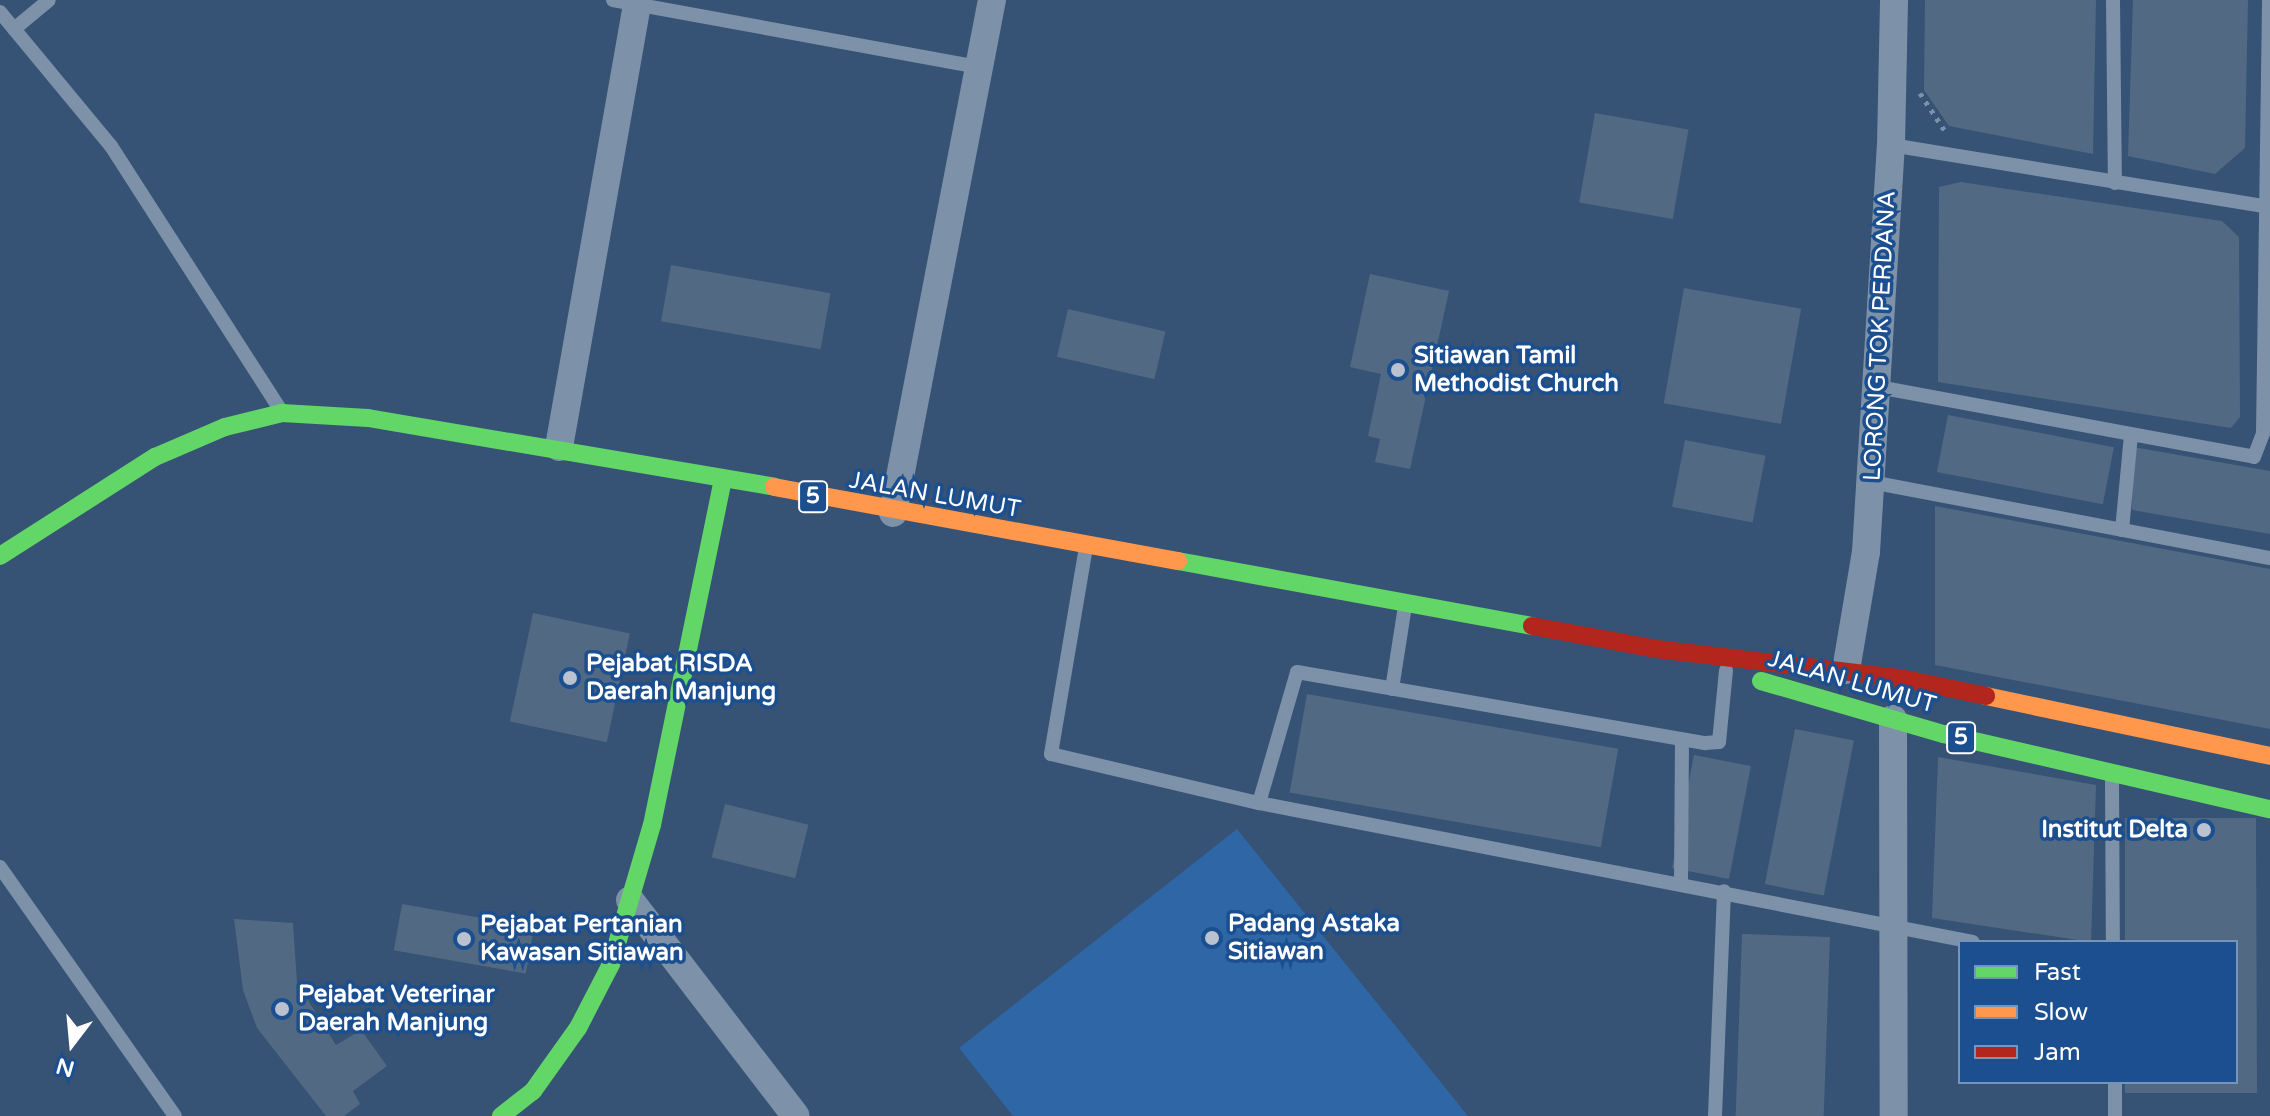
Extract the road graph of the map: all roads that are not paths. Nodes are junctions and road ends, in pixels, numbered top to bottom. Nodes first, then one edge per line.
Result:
1 (49, 0) edge
2 (992, 0) edge
3 (1894, 0) edge
4 (2113, 0) edge
5 (2269, 0) edge
6 (630, 1) edge
7 (0, 12) edge
8 (14, 29) junction
9 (979, 67) junction
10 (1891, 145) junction
11 (2115, 183) junction
12 (2268, 206) edge
13 (1878, 387) junction
14 (282, 413) junction
15 (2131, 434) junction
16 (559, 447) junction
17 (723, 479) junction
18 (1871, 482) junction
19 (893, 513) junction
20 (2122, 530) junction
21 (1086, 547) junction
22 (2, 550) edge
23 (2270, 558) edge
24 (1405, 604) junction
25 (1656, 649) junction
26 (1726, 670) junction
27 (1846, 670) junction
28 (1392, 689) junction
29 (1893, 719) junction
30 (1682, 741) junction
31 (2270, 756) edge
32 (2112, 773) junction
33 (1259, 803) junction
34 (2270, 809) edge
35 (1, 872) edge
36 (1681, 882) junction
37 (1724, 891) junction
38 (630, 900) junction
39 (1893, 927) junction
40 (1962, 940) edge
41 (2113, 940) edge
42 (2115, 1084) edge
43 (175, 1116) edge
44 (501, 1116) edge
45 (796, 1116) edge
46 (1715, 1116) edge
47 (1894, 1116) edge
48 (2115, 1116) edge

1 - 8 lane
2 - 9 street
3 - 10 street, LORONG TOK PERDANA
4 - 11 lane
5 - 12 lane
6 - 9 lane
6 - 16 street
7 - 8 lane
8 - 14 lane
9 - 19 street
10 - 11 lane
10 - 13 street, LORONG TOK PERDANA
11 - 12 lane
12 - 15 lane
13 - 15 lane
13 - 18 street, LORONG TOK PERDANA
14 - 16 main road, JALAN LUMUT / 5
14 - 22 main road, JALAN LUMUT / 5
15 - 20 lane
16 - 17 main road, JALAN LUMUT / 5
17 - 19 main road, JALAN LUMUT / 5
17 - 38 main road
18 - 20 lane
18 - 27 street, LORONG TOK PERDANA
19 - 21 main road, JALAN LUMUT / 5
20 - 23 lane
21 - 24 main road, JALAN LUMUT / 5
21 - 33 lane
24 - 25 main road, JALAN LUMUT / 5
24 - 28 lane
25 - 26 main road, JALAN LUMUT / 5
25 - 27 main road, JALAN LUMUT / 5
26 - 29 main road, JALAN LUMUT / 5
26 - 30 lane
27 - 31 main road, JALAN LUMUT / 5
28 - 30 lane
28 - 33 lane
29 - 32 main road, JALAN LUMUT / 5
29 - 39 street
30 - 36 lane
32 - 34 main road, JALAN LUMUT / 5
32 - 41 lane
33 - 36 lane
35 - 43 lane
36 - 37 lane
37 - 39 lane
37 - 46 lane
38 - 44 main road
38 - 45 street
39 - 40 lane
39 - 47 street
42 - 48 lane

